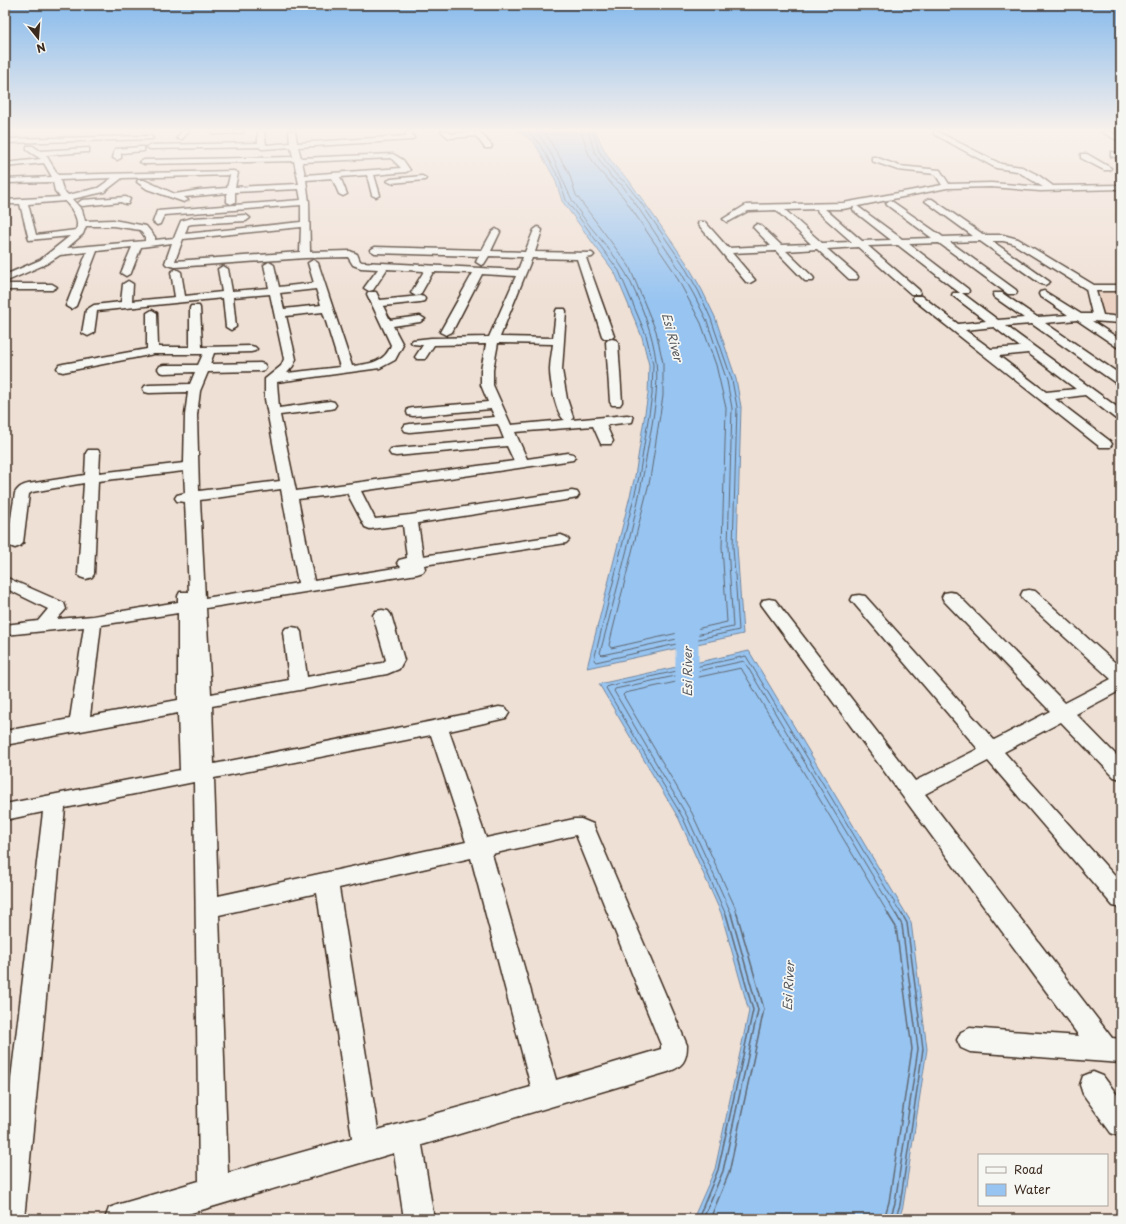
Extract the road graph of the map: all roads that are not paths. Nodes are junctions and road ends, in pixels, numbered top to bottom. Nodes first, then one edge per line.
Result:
1 (61, 188) edge
2 (103, 188) edge
3 (163, 188) edge
4 (188, 188) edge
5 (221, 188) edge
6 (264, 188) edge
7 (266, 188) edge
8 (304, 188) edge
9 (341, 188) edge
10 (374, 188) edge
11 (931, 188) edge
12 (1022, 188) edge
13 (1113, 188) edge
14 (1052, 189) joint
15 (230, 190) junction
16 (47, 192) dead end
17 (343, 194) dead end
18 (376, 195) dead end
19 (176, 196) junction
20 (65, 198) junction
21 (929, 201) dead end
22 (5, 202) edge
23 (125, 202) dead end
24 (231, 202) dead end
25 (305, 202) junction
26 (890, 203) dead end
27 (24, 204) dead end
28 (191, 204) junction
29 (269, 204) junction
30 (212, 209) junction
31 (857, 209) dead end
32 (78, 210) junction
33 (780, 210) dead end
34 (821, 210) dead end
35 (104, 216) junction
36 (132, 216) dead end
37 (246, 218) dead end
38 (226, 219) junction
39 (727, 219) dead end
40 (305, 224) junction
41 (702, 224) dead end
42 (757, 227) dead end
43 (538, 230) dead end
44 (496, 232) dead end
45 (87, 237) junction
46 (222, 237) junction
47 (179, 238) junction
48 (982, 238) junction
49 (120, 239) dead end
50 (446, 239) dead end
51 (940, 240) junction
52 (150, 242) junction
53 (900, 242) junction
54 (138, 243) junction
55 (860, 244) junction
56 (820, 246) junction
57 (778, 248) junction
58 (375, 250) dead end
59 (726, 251) junction
60 (58, 252) junction
61 (485, 254) junction
62 (305, 255) junction
63 (437, 255) junction
64 (530, 255) junction
65 (264, 258) junction
66 (218, 261) junction
67 (313, 263) dead end
68 (384, 266) junction
69 (480, 267) junction
70 (430, 269) junction
71 (176, 272) dead end
72 (126, 273) dead end
73 (522, 273) junction
74 (853, 277) dead end
75 (5, 279) edge
76 (809, 279) dead end
77 (750, 280) dead end
78 (1045, 282) dead end
79 (128, 284) dead end
80 (319, 286) junction
81 (5, 287) edge
82 (52, 287) dead end
83 (1092, 288) junction
84 (1121, 288) edge
85 (274, 290) junction
86 (1012, 292) dead end
87 (998, 294) dead end
88 (1044, 294) dead end
89 (228, 295) junction
90 (180, 299) junction
91 (377, 304) junction
92 (126, 305) junction
93 (71, 306) dead end
94 (195, 308) dead end
95 (327, 308) junction
96 (561, 311) dead end
97 (152, 313) dead end
98 (279, 313) junction
99 (1078, 317) junction
100 (1098, 318) junction
101 (420, 319) dead end
102 (1035, 320) junction
103 (1121, 320) edge
104 (996, 323) junction
105 (387, 324) junction
106 (956, 326) junction
107 (231, 327) dead end
108 (446, 332) dead end
109 (88, 333) dead end
110 (493, 340) junction
111 (431, 341) junction
112 (559, 341) junction
113 (416, 342) dead end
114 (1121, 345) edge
115 (251, 349) dead end
116 (1031, 349) junction
117 (210, 350) junction
118 (154, 351) junction
119 (196, 351) junction
120 (989, 353) junction
121 (421, 357) dead end
122 (260, 367) dead end
123 (63, 368) dead end
124 (203, 368) junction
125 (164, 369) dead end
126 (348, 370) junction
127 (271, 379) junction
128 (1121, 381) edge
129 (149, 389) dead end
130 (1088, 391) junction
131 (1044, 396) junction
132 (193, 398) junction
133 (330, 405) dead end
134 (496, 405) junction
135 (274, 412) junction
136 (413, 412) dead end
137 (1121, 416) edge
138 (567, 417) dead end
139 (598, 421) junction
140 (504, 424) junction
141 (410, 428) dead end
142 (606, 441) dead end
143 (512, 442) junction
144 (1105, 444) dead end
145 (396, 452) dead end
146 (93, 453) dead end
147 (568, 457) dead end
148 (522, 464) junction
149 (186, 467) junction
150 (92, 478) junction
151 (352, 488) junction
152 (289, 490) junction
153 (572, 495) dead end
154 (187, 497) junction
155 (410, 520) junction
156 (561, 540) dead end
157 (15, 543) dead end
158 (416, 562) junction
159 (86, 574) dead end
160 (5, 582) edge
161 (306, 582) junction
162 (1029, 594) dead end
163 (950, 597) dead end
164 (859, 600) dead end
165 (192, 601) junction
166 (769, 604) dead end
167 (382, 615) dead end
168 (93, 621) junction
169 (39, 624) junction
170 (5, 630) edge
171 (292, 632) dead end
172 (1121, 678) edge
173 (1121, 682) edge
174 (299, 684) junction
175 (195, 704) junction
176 (499, 712) dead end
177 (1063, 713) junction
178 (78, 725) junction
179 (438, 727) junction
180 (5, 738) edge
181 (991, 751) junction
182 (1121, 772) edge
183 (197, 775) junction
184 (912, 792) junction
185 (55, 803) junction
186 (5, 812) edge
187 (479, 848) junction
188 (327, 882) junction
189 (1121, 899) edge
190 (207, 908) junction
191 (970, 1040) dead end
192 (1113, 1050) edge
193 (1093, 1085) dead end
194 (547, 1095) junction
195 (1121, 1123) edge
196 (406, 1136) junction
197 (367, 1147) junction
198 (214, 1192) junction
199 (9, 1219) edge
200 (120, 1219) edge
201 (419, 1219) edge

1 - 20 street
2 - 20 street
3 - 19 street
4 - 19 street
5 - 15 street
6 - 15 street
7 - 29 street
8 - 25 street
9 - 17 street
10 - 18 street
11 - 39 street
12 - 14 street
13 - 14 street
15 - 24 street
16 - 20 street
19 - 28 street
20 - 22 street
20 - 23 street
20 - 32 street
21 - 48 street
25 - 29 street
25 - 40 street
26 - 51 street
27 - 45 street
28 - 30 street
28 - 30 street
29 - 30 street
31 - 53 street
32 - 35 street
32 - 45 street
33 - 56 street
34 - 55 street
35 - 36 street
35 - 45 street
35 - 52 street
37 - 38 street
38 - 46 street
38 - 47 street
40 - 46 street
40 - 62 street
41 - 59 street
42 - 57 street
43 - 64 street
44 - 61 street
45 - 49 street
45 - 54 street
45 - 60 street
45 - 60 street
45 - 93 street
46 - 47 street
47 - 52 street
47 - 66 street
48 - 51 street
48 - 78 street
48 - 83 street
50 - 63 street
51 - 53 street
51 - 86 street
52 - 54 street
53 - 55 street
53 - 104 street
54 - 72 street
55 - 56 street
55 - 106 street
56 - 57 street
56 - 74 street
57 - 59 street
57 - 76 street
58 - 63 street
59 - 77 street
60 - 75 street
61 - 63 street
61 - 64 street
61 - 69 street
62 - 65 street
62 - 68 street
64 - 73 street
64 - 139 street
65 - 66 street
65 - 85 street
66 - 89 street
67 - 80 street
68 - 70 street
68 - 91 street
69 - 70 street
69 - 73 street
69 - 108 street
70 - 91 street
71 - 90 street
73 - 110 street
79 - 92 street
80 - 85 street
80 - 95 street
81 - 82 street
83 - 84 street
83 - 100 street
85 - 89 street
85 - 98 street
87 - 102 street
88 - 99 street
89 - 90 street
89 - 107 street
90 - 92 street
91 - 105 street
92 - 109 street
94 - 119 street
95 - 98 street
95 - 126 street
96 - 112 street
97 - 118 street
98 - 127 street
99 - 100 street
99 - 102 street
99 - 114 street
100 - 103 street
101 - 105 street
102 - 104 street
102 - 128 street
104 - 106 street
104 - 116 street
105 - 126 street
106 - 120 street
110 - 111 street
110 - 112 street
110 - 134 street
111 - 113 street
111 - 121 street
112 - 138 street
115 - 117 street
116 - 120 street
116 - 130 street
117 - 119 street
117 - 124 street
118 - 119 street
118 - 123 street
120 - 131 street
122 - 124 street
124 - 125 street
124 - 132 street
126 - 127 street
127 - 135 street
129 - 132 street
130 - 131 street
130 - 137 street
131 - 144 street
132 - 149 street
133 - 135 street
134 - 136 street
134 - 140 street
135 - 152 street
139 - 140 street
139 - 142 street
140 - 141 street
140 - 143 street
143 - 145 street
143 - 148 street
146 - 150 street
147 - 148 street
148 - 151 street
149 - 150 street
149 - 154 street
150 - 157 street
150 - 159 street
151 - 152 street
151 - 155 street
152 - 154 street
152 - 161 street
153 - 155 street
154 - 165 street
155 - 158 street
156 - 158 street
158 - 161 street
160 - 169 street
161 - 165 street
162 - 172 street
163 - 177 street
164 - 181 street
165 - 168 street
165 - 169 street
165 - 175 street
166 - 184 street
167 - 174 street
168 - 169 street
168 - 178 street
169 - 170 street
171 - 174 street
173 - 177 street
174 - 175 street
175 - 178 street
175 - 183 street
176 - 179 street
177 - 181 street
177 - 182 street
178 - 180 street
179 - 183 street
179 - 187 street
181 - 184 street
181 - 189 street
183 - 185 street
183 - 190 street
184 - 192 street
185 - 186 street
185 - 199 street
187 - 188 street
187 - 194 street
187 - 194 street
188 - 190 street
188 - 197 street
190 - 198 street
191 - 192 street
193 - 195 street
194 - 196 street
196 - 197 street
196 - 201 street
197 - 198 street
198 - 200 street

